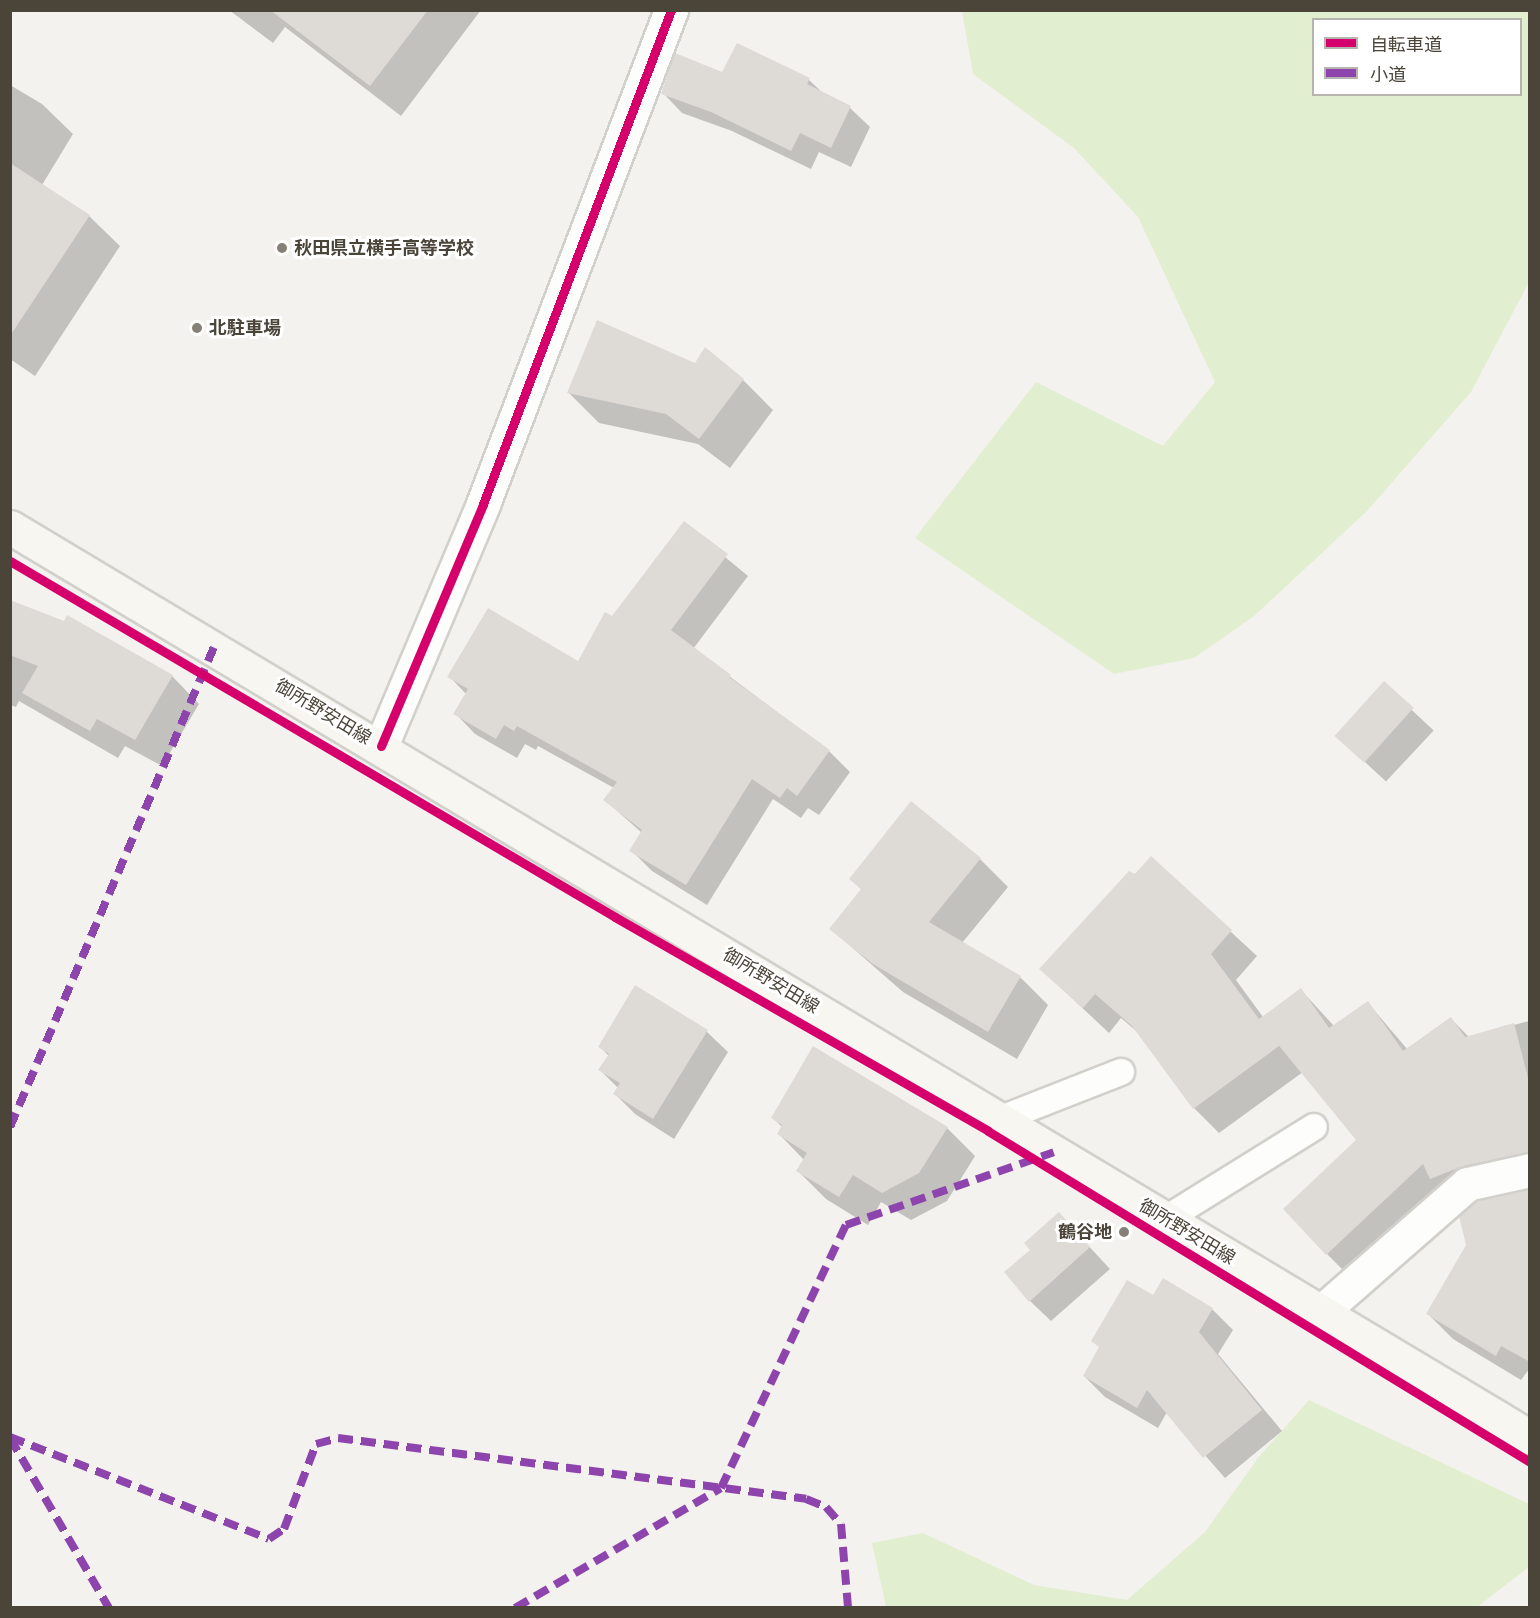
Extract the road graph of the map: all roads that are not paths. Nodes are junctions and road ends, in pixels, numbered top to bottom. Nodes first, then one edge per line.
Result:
1 (671, 10) edge
2 (10, 527) edge
3 (381, 746) junction
4 (1120, 1072) dead end
5 (1001, 1119) junction
6 (1314, 1127) dead end
7 (1530, 1170) edge
8 (1166, 1219) junction
9 (1321, 1312) junction
10 (1530, 1437) edge

1 - 3 street
2 - 3 main road, 御所野安田線
3 - 5 main road, 御所野安田線
4 - 5 lane
5 - 8 main road, 御所野安田線
6 - 8 lane
7 - 9 street
8 - 9 main road, 御所野安田線
9 - 10 main road, 御所野安田線

